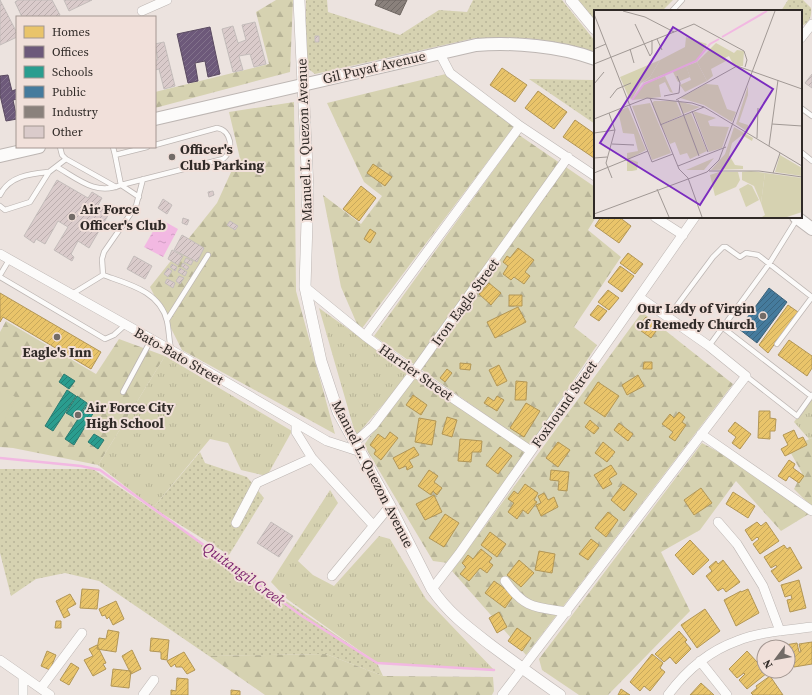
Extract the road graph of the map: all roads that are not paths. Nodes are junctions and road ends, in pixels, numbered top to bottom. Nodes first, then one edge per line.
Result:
1 (167, 0) edge
2 (299, 0) edge
3 (571, 0) edge
4 (682, 0) edge
5 (673, 10) edge
6 (142, 11) dead end
7 (812, 24) edge
8 (594, 28) edge
9 (803, 34) edge
10 (439, 52) junction
11 (594, 59) edge
12 (302, 84) junction
13 (802, 110) edge
14 (812, 116) edge
15 (156, 120) edge
16 (520, 126) junction
17 (156, 145) edge
18 (35, 148) edge
19 (60, 148) edge
20 (113, 148) edge
21 (143, 148) edge
22 (802, 153) edge
23 (115, 155) junction
24 (0, 156) edge
25 (568, 157) junction
26 (66, 159) junction
27 (812, 161) edge
28 (57, 167) junction
29 (49, 172) junction
30 (594, 175) edge
31 (143, 179) junction
32 (119, 186) junction
33 (0, 195) edge
34 (139, 197) junction
35 (0, 206) edge
36 (657, 218) edge
37 (694, 218) edge
38 (797, 218) edge
39 (812, 229) edge
40 (683, 235) junction
41 (0, 254) edge
42 (208, 255) dead end
43 (9, 260) junction
44 (769, 264) junction
45 (103, 275) junction
46 (0, 276) edge
47 (304, 287) junction
48 (72, 294) junction
49 (639, 297) junction
50 (812, 297) edge
51 (668, 316) junction
52 (167, 320) junction
53 (125, 325) junction
54 (722, 327) junction
55 (365, 336) junction
56 (151, 340) junction
57 (777, 344) dead end
58 (709, 346) junction
59 (171, 350) junction
60 (414, 372) junction
61 (746, 376) junction
62 (123, 392) dead end
63 (812, 396) edge
64 (296, 423) junction
65 (702, 434) junction
66 (355, 442) junction
67 (531, 451) junction
68 (361, 452) junction
69 (312, 458) junction
70 (390, 506) junction
71 (812, 511) edge
72 (718, 522) dead end
73 (236, 523) dead end
74 (373, 525) junction
75 (332, 576) dead end
76 (505, 581) dead end
77 (432, 590) junction
78 (567, 612) junction
79 (812, 627) edge
80 (780, 631) junction
81 (82, 632) dead end
82 (0, 660) edge
83 (700, 661) junction
84 (522, 668) junction
85 (22, 676) junction
86 (154, 680) dead end
87 (41, 688) junction
88 (22, 695) edge
89 (50, 695) edge
90 (143, 695) edge
91 (502, 695) edge
92 (560, 695) edge
93 (668, 695) edge
94 (727, 695) edge

1 - 6 street
2 - 12 street, Manuel L. Quezon Avenue
3 - 8 street
4 - 5 lane
7 - 9 street
10 - 11 main road, Gil Puyat Avenue
10 - 12 main road, Gil Puyat Avenue
10 - 16 street
12 - 15 main road, Gil Puyat Avenue
12 - 47 street, Manuel L. Quezon Avenue
13 - 14 lane
16 - 25 street
16 - 55 street
17 - 31 lane
18 - 24 main road
19 - 26 lane
20 - 23 lane
21 - 23 lane
22 - 27 lane
23 - 32 lane
25 - 30 street
25 - 60 street, Iron Eagle Street
26 - 28 lane
26 - 32 lane
28 - 29 lane
28 - 32 lane
29 - 33 lane
29 - 35 lane
31 - 32 lane
31 - 34 lane
32 - 34 lane
34 - 45 lane
36 - 40 street
37 - 40 street, Foxhound Street
38 - 39 main road
38 - 44 lane
40 - 49 street, Foxhound Street
41 - 43 street, Bato-Bato Street
42 - 52 lane
43 - 46 lane
43 - 48 street, Bato-Bato Street
44 - 50 lane
44 - 51 lane
44 - 54 lane
45 - 48 lane
45 - 52 lane
46 - 53 lane
47 - 55 street, Harrier Street
47 - 66 street, Manuel L. Quezon Avenue
48 - 53 street, Bato-Bato Street
49 - 51 street
49 - 67 street, Foxhound Street
50 - 57 lane
51 - 58 street
52 - 59 lane
53 - 56 street, Bato-Bato Street
54 - 58 lane
54 - 63 lane
55 - 60 street, Harrier Street
56 - 59 street, Bato-Bato Street
56 - 62 lane
58 - 61 street
59 - 64 street, Bato-Bato Street
60 - 66 street, Iron Eagle Street
60 - 67 street, Harrier Street
61 - 63 lane
61 - 65 street
64 - 68 street, Bato-Bato Street
64 - 69 street
65 - 71 street
65 - 78 street
66 - 68 street, Manuel L. Quezon Avenue
67 - 77 street, Foxhound Street
68 - 70 street, Manuel L. Quezon Avenue
69 - 73 street
69 - 74 street
70 - 74 street
70 - 77 street, Manuel L. Quezon Avenue
72 - 80 street
74 - 75 street
76 - 78 street
77 - 84 street, Manuel L. Quezon Avenue
78 - 84 street
79 - 80 street
80 - 83 street
81 - 87 street
82 - 85 street
83 - 93 street
83 - 94 street
84 - 91 street
84 - 92 street, Manuel L. Quezon Avenue
85 - 87 street
85 - 88 street
86 - 90 street
87 - 89 street

